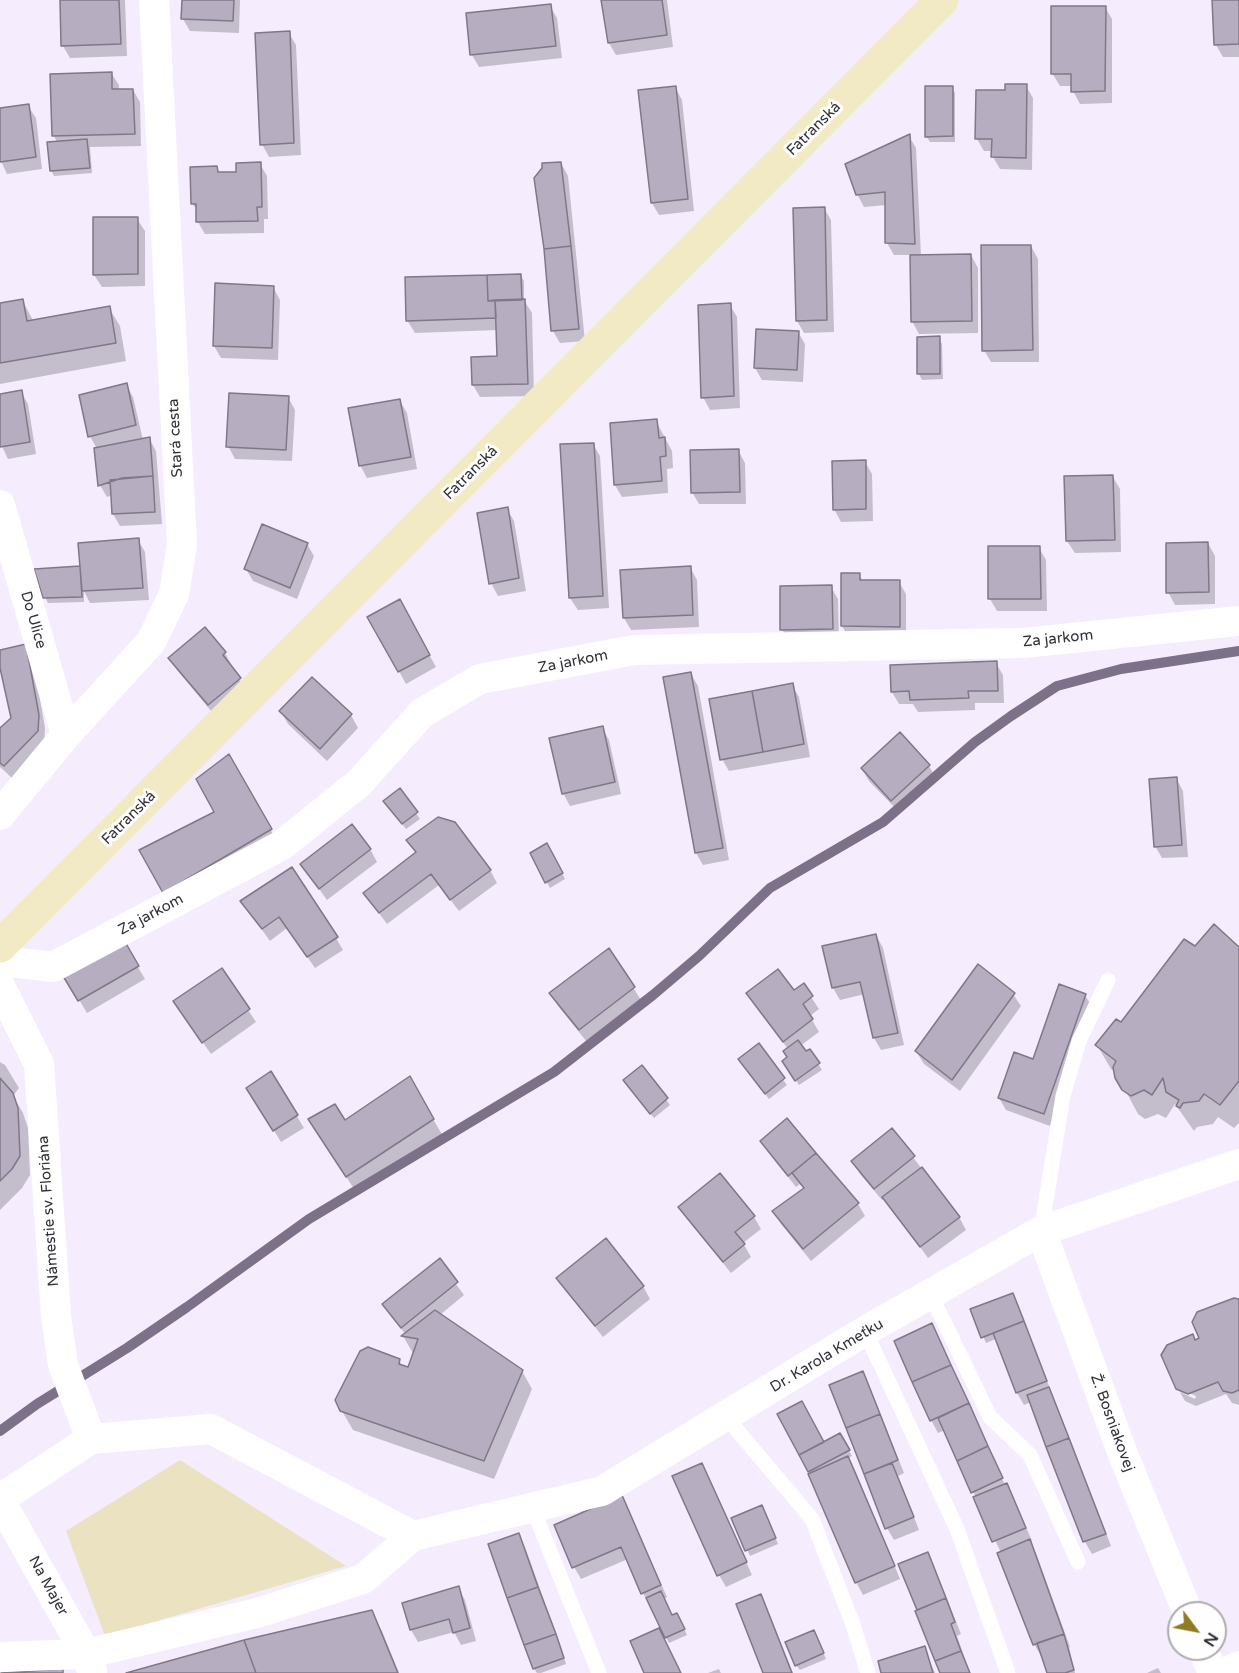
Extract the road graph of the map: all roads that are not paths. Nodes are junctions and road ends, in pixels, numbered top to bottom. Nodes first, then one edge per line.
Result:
1 (154, 0) edge
2 (942, 0) edge
3 (0, 505) edge
4 (1239, 621) edge
5 (66, 735) junction
6 (0, 814) edge
7 (0, 946) edge
8 (0, 961) edge
9 (1108, 980) dead end
10 (0, 986) edge
11 (1239, 1164) edge
12 (1041, 1231) junction
13 (931, 1295) junction
14 (865, 1331) junction
15 (726, 1417) junction
16 (91, 1439) junction
17 (0, 1499) edge
18 (533, 1509) junction
19 (413, 1536) junction
20 (1078, 1562) dead end
21 (1183, 1601) edge
22 (0, 1657) edge
23 (89, 1664) edge
24 (1239, 1666) edge
25 (599, 1673) edge
26 (868, 1673) edge
27 (1008, 1673) edge
28 (1224, 1673) edge

1 - 5 street, Stará cesta
2 - 7 main road, Fatranská
3 - 5 street, Do Ulice
4 - 8 street, Za jarkom
5 - 6 street, Stará cesta
9 - 12 lane
10 - 16 street, Námestie sv. Floriána
11 - 12 street, Dr. Karola Kmeťku
12 - 13 street, Dr. Karola Kmeťku
12 - 21 street, Ž. Bosniakovej
13 - 14 street, Dr. Karola Kmeťku
13 - 20 lane
14 - 15 street, Dr. Karola Kmeťku
14 - 27 lane
15 - 18 street, Dr. Karola Kmeťku
15 - 26 lane
16 - 17 street
16 - 19 street
17 - 23 street, Na Majer
18 - 19 street, Dr. Karola Kmeťku
18 - 25 lane
19 - 23 street
22 - 23 street
24 - 28 street

